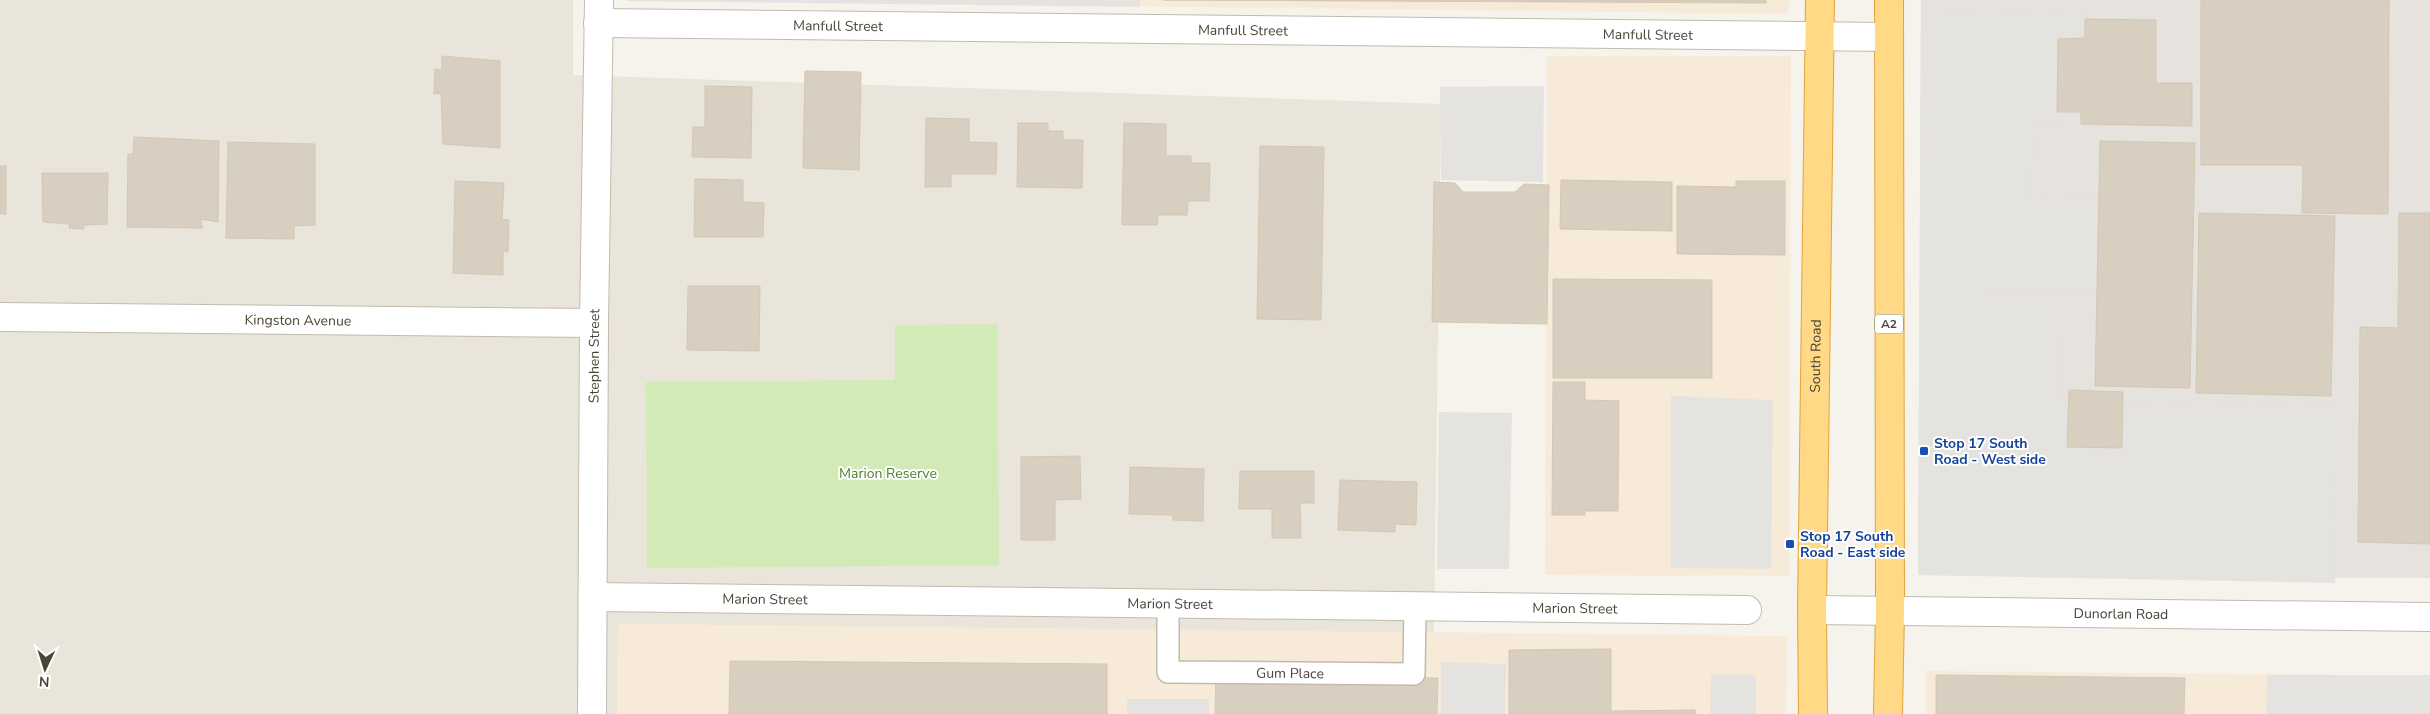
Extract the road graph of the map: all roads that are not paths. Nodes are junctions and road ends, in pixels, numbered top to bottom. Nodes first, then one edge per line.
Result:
1 (1820, 0) edge
2 (1889, 0) edge
3 (598, 11) edge
4 (1819, 37) junction
5 (1888, 37) junction
6 (0, 318) edge
7 (594, 323) junction
8 (594, 597) junction
9 (1168, 604) junction
10 (1415, 606) junction
11 (1747, 610) dead end
12 (1812, 610) junction
13 (1890, 611) junction
14 (2430, 617) edge
15 (592, 714) edge
16 (1813, 714) edge
17 (1888, 714) edge

1 - 4 highway, South Road
2 - 5 highway, A2
3 - 4 street, Manfull Street
3 - 7 street, Stephen Street
4 - 5 street, Manfull Street
4 - 12 highway, South Road
5 - 13 highway, A2
6 - 7 street, Kingston Avenue
7 - 8 street, Stephen Street
8 - 9 street, Marion Street
8 - 15 street, Stephen Street
9 - 10 street, Marion Street
9 - 10 lane, Gum Place
10 - 11 street, Marion Street
12 - 13 street, Dunorlan Road
12 - 16 highway, South Road
13 - 14 street, Dunorlan Road
13 - 17 highway, A2

